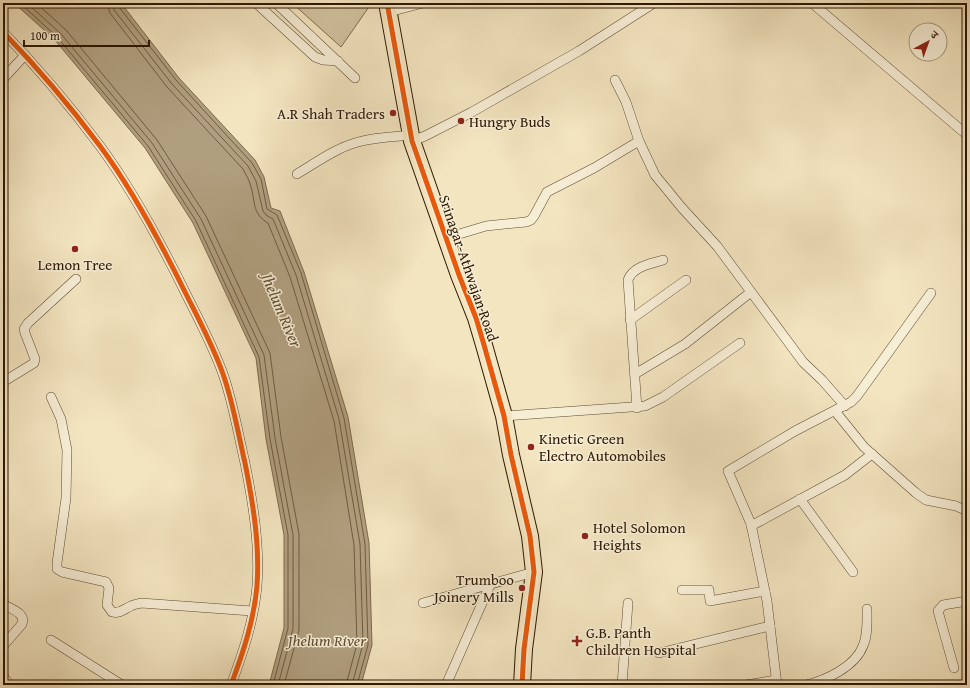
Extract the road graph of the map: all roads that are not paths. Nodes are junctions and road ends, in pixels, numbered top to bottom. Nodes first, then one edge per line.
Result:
1 (256, 3) edge
2 (276, 3) edge
3 (423, 3) edge
4 (654, 3) edge
5 (812, 3) edge
6 (384, 6) edge
7 (3, 32) edge
8 (25, 55) junction
9 (338, 61) junction
10 (355, 78) dead end
11 (3, 79) edge
12 (615, 80) dead end
13 (967, 135) edge
14 (407, 138) junction
15 (639, 141) junction
16 (297, 174) dead end
17 (446, 238) junction
18 (663, 260) dead end
19 (76, 279) dead end
20 (686, 280) dead end
21 (751, 292) junction
22 (931, 293) dead end
23 (630, 320) junction
24 (740, 343) dead end
25 (635, 374) junction
26 (3, 382) edge
27 (50, 397) dead end
28 (845, 406) junction
29 (636, 408) junction
30 (835, 411) junction
31 (504, 416) junction
32 (872, 454) junction
33 (800, 499) junction
34 (967, 511) edge
35 (751, 526) junction
36 (534, 572) junction
37 (853, 572) dead end
38 (490, 585) junction
39 (682, 590) dead end
40 (765, 591) junction
41 (967, 601) edge
42 (423, 603) dead end
43 (628, 603) dead end
44 (3, 604) edge
45 (867, 609) dead end
46 (252, 610) junction
47 (770, 626) junction
48 (51, 640) dead end
49 (3, 646) edge
50 (658, 653) dead end
51 (954, 668) dead end
52 (3, 676) edge
53 (777, 682) edge
54 (10, 685) edge
55 (122, 685) edge
56 (231, 685) edge
57 (446, 685) edge
58 (522, 685) edge
59 (622, 685) edge
60 (746, 685) edge
61 (806, 685) edge

1 - 9 street
2 - 9 street
3 - 6 street
4 - 14 street
5 - 13 street
6 - 14 highway, Srinagar-Athwajan Road
7 - 8 street
8 - 11 street
8 - 46 street
9 - 10 street
12 - 15 street
14 - 16 street
14 - 17 highway, Srinagar-Athwajan Road
15 - 17 street
15 - 21 street
17 - 31 highway, Srinagar-Athwajan Road
18 - 23 street
19 - 26 street
20 - 23 street
21 - 25 street
21 - 28 street
22 - 28 street
23 - 25 street
24 - 29 street
25 - 29 street
27 - 46 street
28 - 30 street
29 - 31 street
30 - 32 street
30 - 35 street
31 - 36 highway, Srinagar-Athwajan Road
32 - 33 street
32 - 34 street
33 - 35 street
33 - 37 street
35 - 40 street
36 - 38 street
36 - 58 highway, Srinagar-Athwajan Road
38 - 42 street
38 - 57 street
39 - 40 street
40 - 47 street
41 - 51 street
43 - 59 street
44 - 49 street
45 - 61 street
46 - 56 street
47 - 50 street
47 - 53 street
48 - 55 street
52 - 54 street
53 - 60 street

